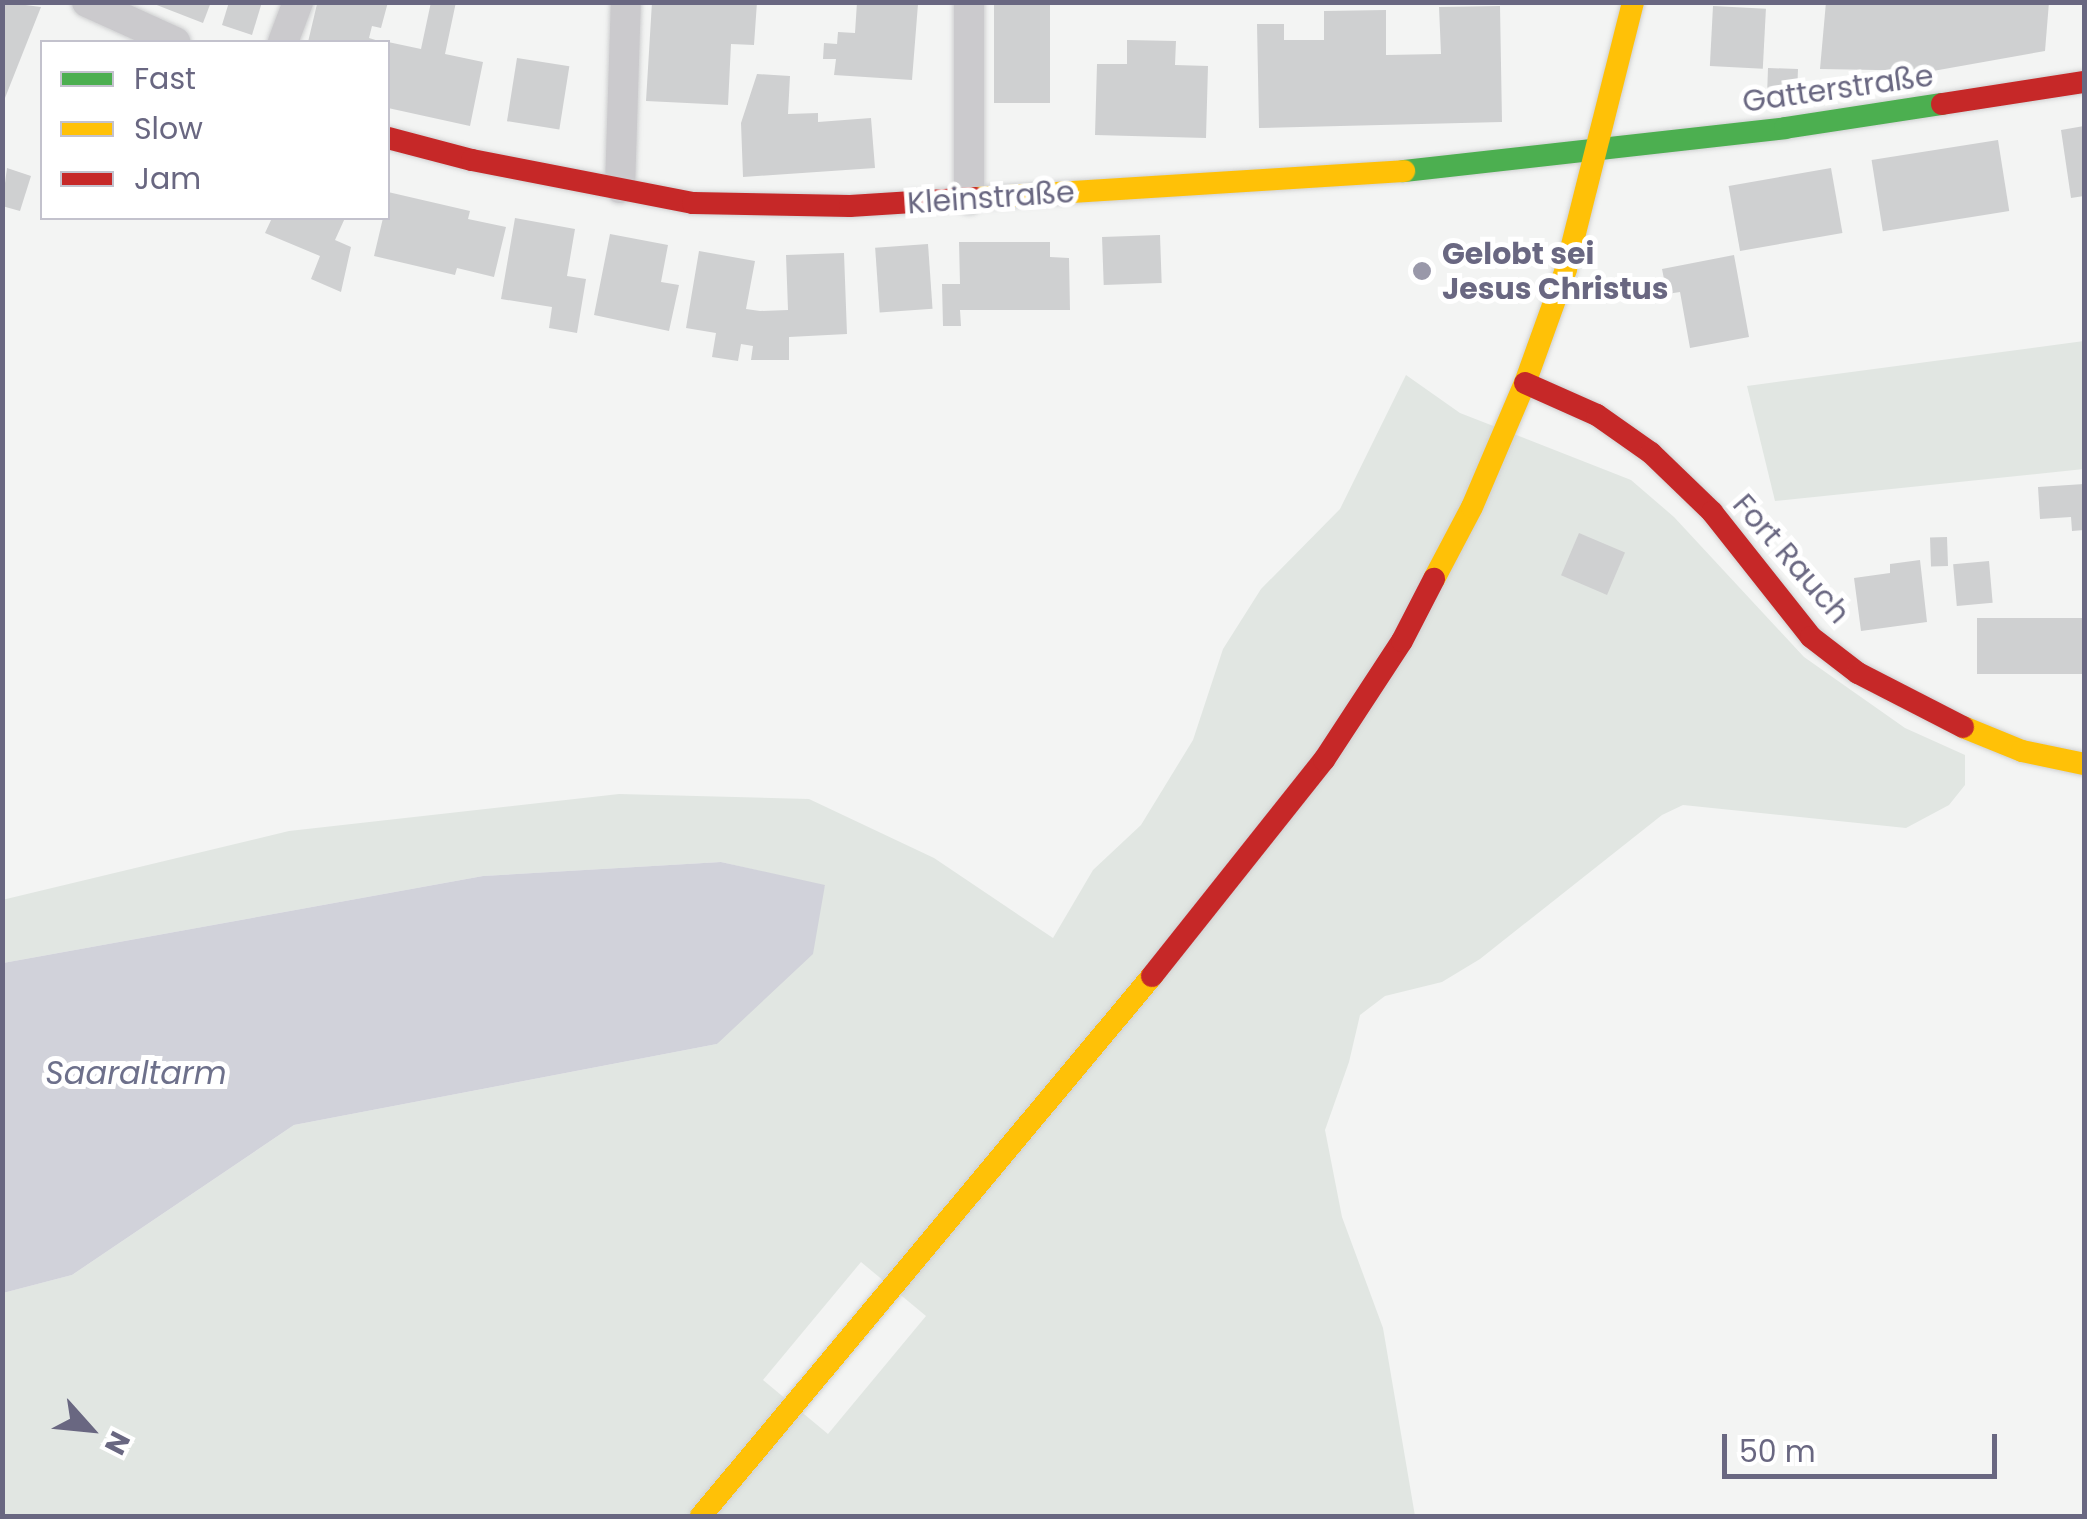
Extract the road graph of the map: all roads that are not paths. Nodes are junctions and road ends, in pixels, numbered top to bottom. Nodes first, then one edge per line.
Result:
1 (87, 2) edge
2 (298, 2) edge
3 (626, 2) edge
4 (969, 2) edge
5 (1633, 2) edge
6 (171, 40) edge
7 (284, 40) edge
8 (2084, 82) edge
9 (390, 139) edge
10 (1600, 151) junction
11 (620, 188) junction
12 (969, 199) junction
13 (1526, 383) junction
14 (2084, 764) edge
15 (701, 1516) edge

1 - 6 street
2 - 7 street
3 - 11 street
4 - 12 street
5 - 10 street
8 - 10 street, Gatterstraße
9 - 11 street, Kleinstraße
10 - 12 street, Kleinstraße
10 - 13 street
11 - 12 street, Kleinstraße
13 - 14 street, Fort Rauch
13 - 15 street

